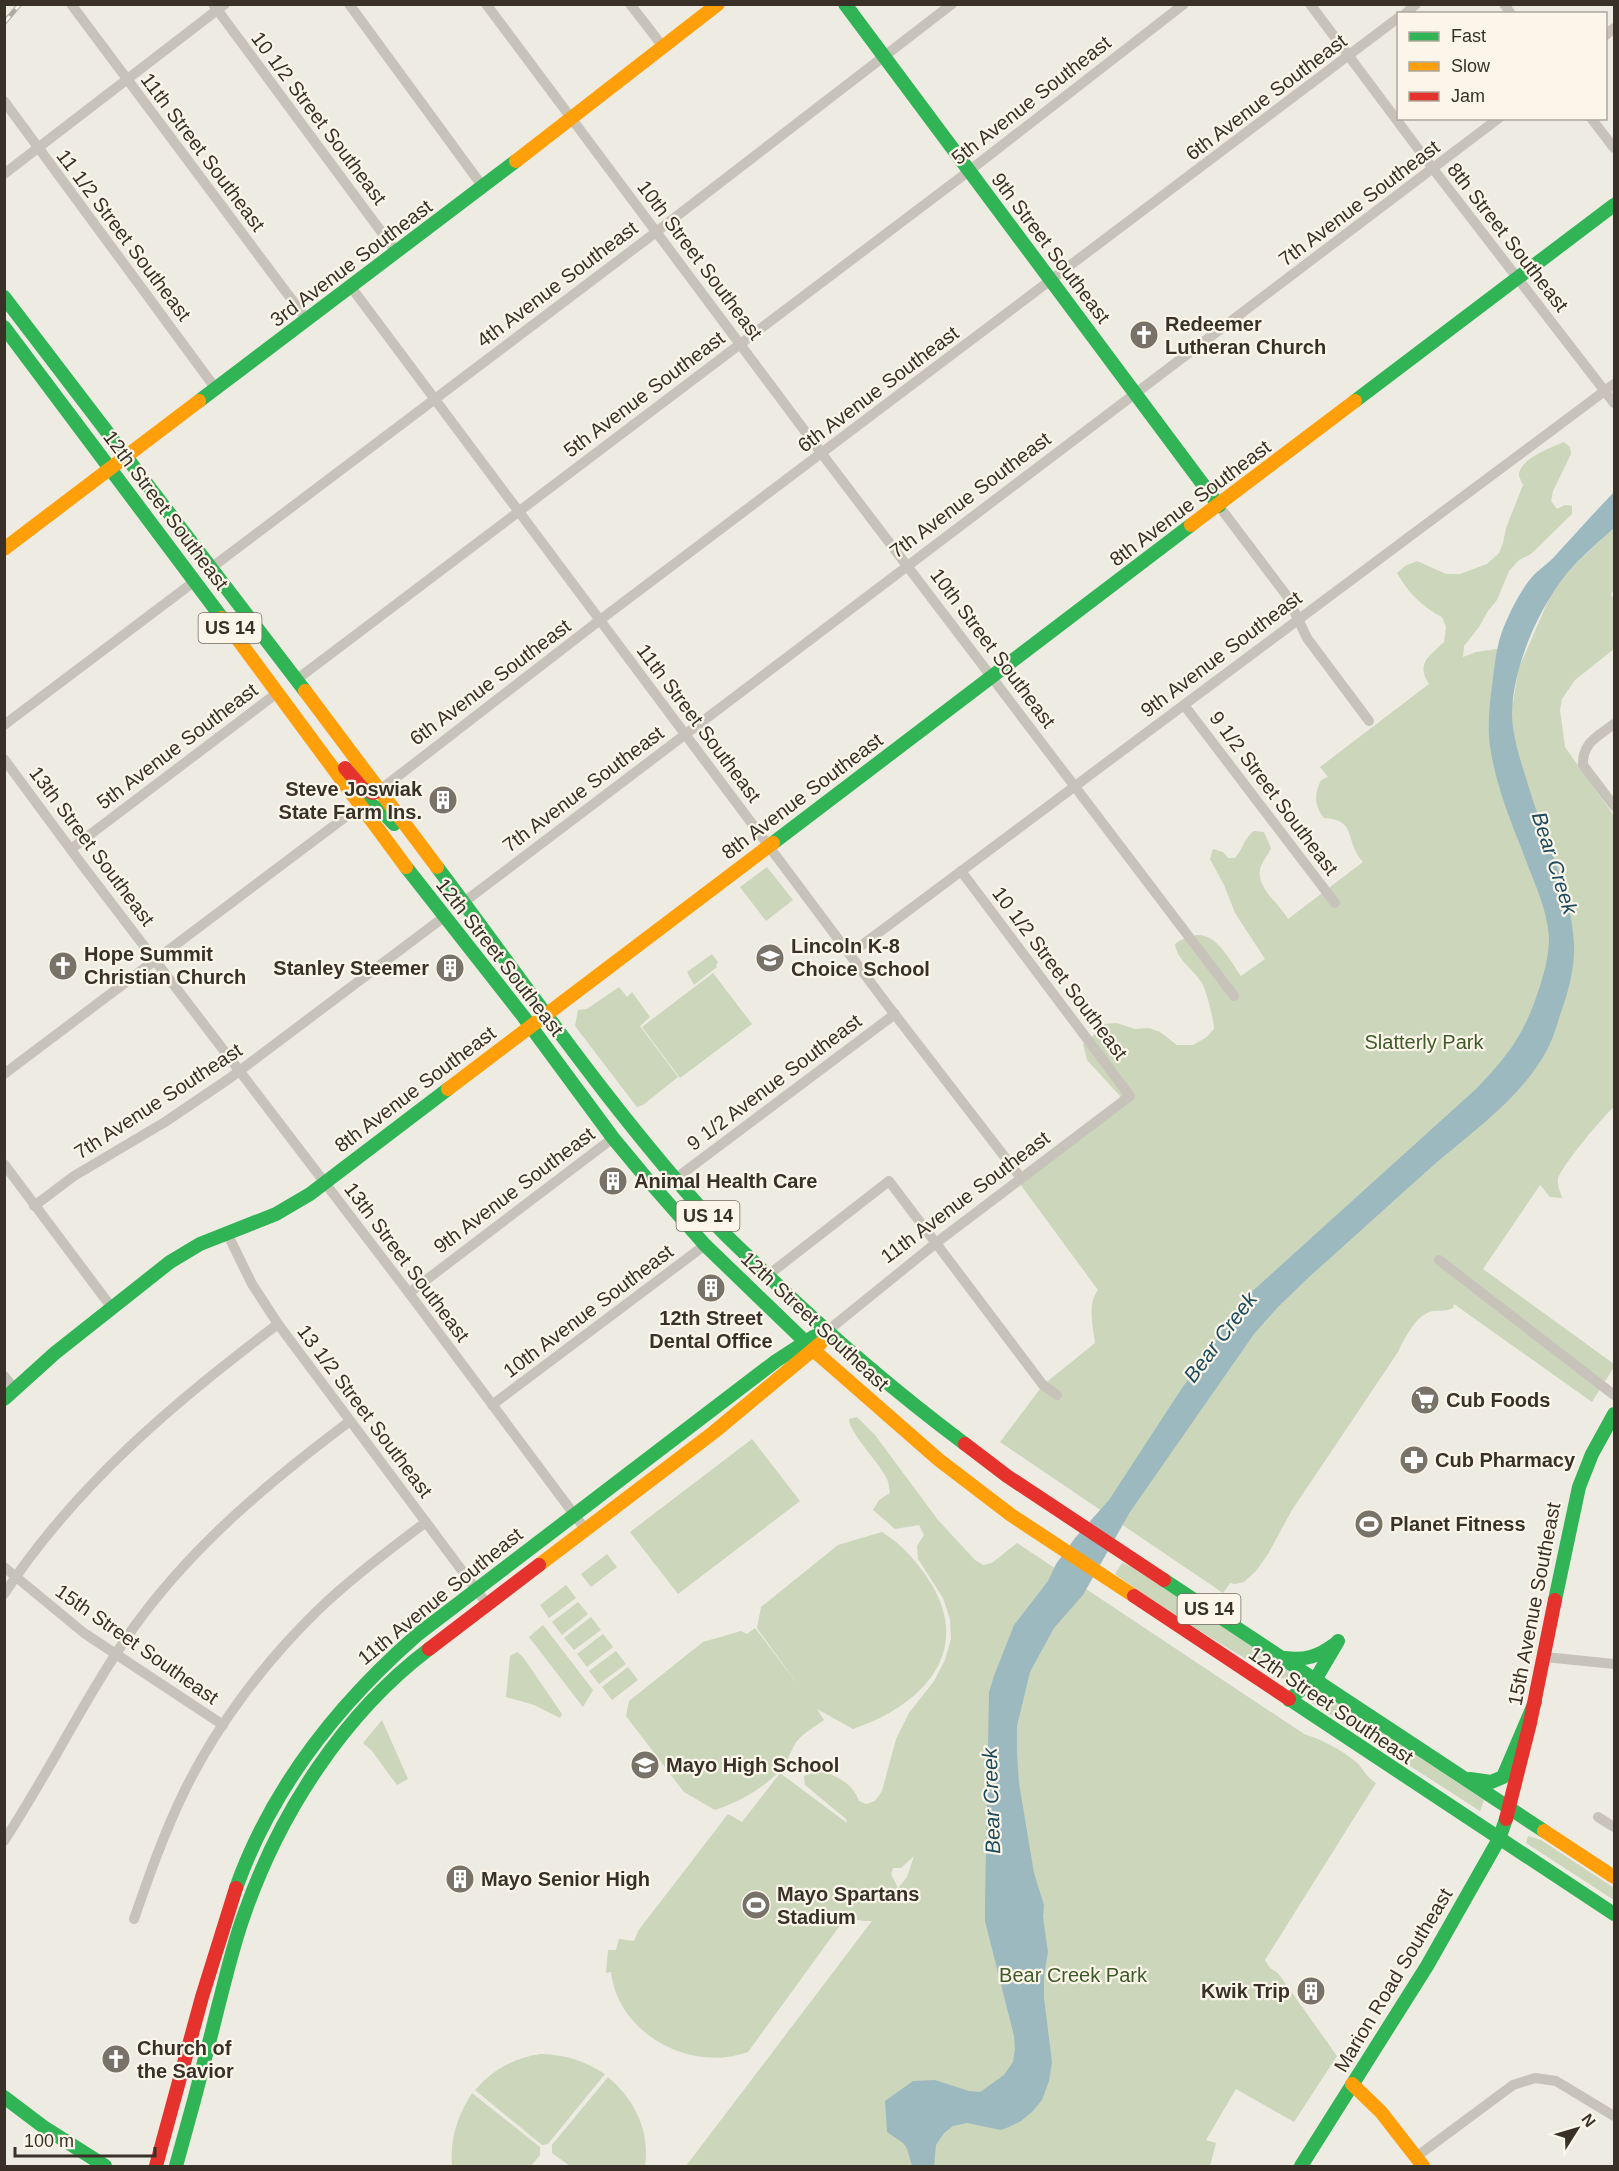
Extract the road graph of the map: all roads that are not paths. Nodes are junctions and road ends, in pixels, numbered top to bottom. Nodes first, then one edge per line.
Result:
1 (71, 4) edge
2 (350, 4) edge
3 (486, 4) edge
4 (630, 4) edge
5 (718, 4) edge
6 (844, 4) edge
7 (952, 4) edge
8 (1184, 4) edge
9 (1310, 4) edge
10 (218, 6) edge
11 (1397, 19) edge
12 (664, 48) junction
13 (884, 56) junction
14 (1350, 57) junction
15 (127, 80) junction
16 (4, 101) edge
17 (572, 120) junction
18 (1497, 120) edge
19 (1593, 120) edge
20 (38, 148) junction
21 (1614, 148) edge
22 (1434, 170) junction
23 (969, 171) junction
24 (4, 174) edge
25 (483, 187) junction
26 (1614, 205) edge
27 (656, 232) junction
28 (397, 253) junction
29 (1519, 279) junction
30 (1052, 282) junction
31 (351, 287) junction
32 (4, 297) edge
33 (306, 320) junction
34 (4, 327) edge
35 (740, 344) junction
36 (1614, 384) edge
37 (216, 389) junction
38 (1605, 391) junction
39 (1136, 392) junction
40 (434, 400) junction
41 (1614, 403) edge
42 (822, 454) junction
43 (127, 456) junction
44 (111, 468) junction
45 (1219, 506) junction
46 (517, 510) junction
47 (4, 549) edge
48 (908, 565) junction
49 (211, 568) junction
50 (195, 581) junction
51 (1298, 619) junction
52 (600, 620) junction
53 (992, 676) junction
54 (296, 680) junction
55 (277, 693) junction
56 (1184, 705) junction
57 (1369, 722) dead end
58 (1614, 724) edge
59 (4, 725) edge
60 (686, 734) junction
61 (315, 745) junction
62 (4, 759) edge
63 (1076, 787) junction
64 (380, 790) junction
65 (360, 806) junction
66 (1614, 806) edge
67 (769, 846) junction
68 (71, 849) junction
69 (426, 851) junction
70 (961, 871) junction
71 (464, 902) junction
72 (1335, 903) dead end
73 (444, 917) junction
74 (850, 954) junction
75 (155, 960) junction
76 (1233, 996) dead end
77 (546, 1014) junction
78 (895, 1014) junction
79 (530, 1026) junction
80 (240, 1072) junction
81 (4, 1074) edge
82 (1130, 1096) joint
83 (613, 1138) junction
84 (4, 1164) edge
85 (1021, 1178) junction
86 (675, 1179) junction
87 (324, 1183) junction
88 (34, 1206) junction
89 (227, 1233) junction
90 (936, 1243) junction
91 (705, 1245) junction
92 (1439, 1260) dead end
93 (767, 1276) junction
94 (409, 1293) junction
95 (112, 1308) junction
96 (278, 1324) junction
97 (826, 1332) junction
98 (810, 1346) junction
99 (4, 1376) edge
100 (15, 1389) junction
101 (1057, 1395) dead end
102 (1614, 1395) edge
103 (4, 1399) edge
104 (492, 1405) junction
105 (1614, 1414) edge
106 (350, 1421) junction
107 (574, 1514) junction
108 (426, 1522) junction
109 (585, 1529) junction
110 (4, 1568) edge
111 (16, 1577) junction
112 (476, 1589) junction
113 (4, 1594) edge
114 (488, 1604) junction
115 (116, 1654) junction
116 (1545, 1657) junction
117 (1282, 1658) junction
118 (1614, 1664) edge
119 (1315, 1680) junction
120 (1289, 1700) junction
121 (1535, 1702) junction
122 (224, 1725) junction
123 (1462, 1778) junction
124 (1510, 1809) junction
125 (1598, 1817) dead end
126 (1614, 1827) edge
127 (1499, 1839) junction
128 (4, 1840) edge
129 (1614, 1877) edge
130 (1614, 1914) edge
131 (134, 1919) dead end
132 (1352, 2084) junction
133 (4, 2097) edge
134 (1614, 2116) edge
135 (1420, 2162) edge
136 (105, 2166) edge
137 (156, 2166) edge
138 (176, 2166) edge
139 (1301, 2166) edge

1 - 15 street, 11th Street Southeast
2 - 25 street
3 - 17 street, 10th Street Southeast
4 - 12 street
5 - 12 main road, 3rd Avenue Southeast
6 - 13 main road, 9th Street Southeast
7 - 13 street, 4th Avenue Southeast
8 - 23 street, 5th Avenue Southeast
9 - 14 street, 8th Street Southeast
10 - 15 street
10 - 28 street, 10 1/2 Street Southeast
11 - 14 street, 6th Avenue Southeast
12 - 17 main road, 3rd Avenue Southeast
13 - 23 main road, 9th Street Southeast
13 - 27 street, 4th Avenue Southeast
14 - 22 street, 8th Street Southeast
14 - 30 street, 6th Avenue Southeast
15 - 20 street
15 - 33 street, 11th Street Southeast
16 - 20 street, 11 1/2 Street Southeast
17 - 25 main road, 3rd Avenue Southeast
17 - 27 street, 10th Street Southeast
18 - 22 street, 7th Avenue Southeast
19 - 21 street
20 - 24 street
20 - 37 street, 11 1/2 Street Southeast
22 - 29 street, 8th Street Southeast
22 - 39 street, 7th Avenue Southeast
23 - 30 main road, 9th Street Southeast
23 - 35 street, 5th Avenue Southeast
25 - 28 main road, 3rd Avenue Southeast
26 - 29 main road, 8th Avenue Southeast
27 - 35 street, 10th Street Southeast
27 - 40 street, 4th Avenue Southeast
28 - 31 main road, 3rd Avenue Southeast
29 - 38 street, 8th Street Southeast
29 - 45 main road, 8th Avenue Southeast
30 - 39 main road, 9th Street Southeast
30 - 42 street, 6th Avenue Southeast
31 - 33 main road, 3rd Avenue Southeast
31 - 40 street, 11th Street Southeast
32 - 43 main road, 12th Street Southeast / US 14
33 - 37 main road, 3rd Avenue Southeast
34 - 44 main road, 12th Street Southeast / US 14
35 - 42 street, 10th Street Southeast
35 - 46 street, 5th Avenue Southeast
36 - 38 street, 9th Avenue Southeast
37 - 43 main road, 3rd Avenue Southeast
38 - 41 street, 8th Street Southeast
38 - 51 street, 9th Avenue Southeast
39 - 45 main road, 9th Street Southeast
39 - 48 street, 7th Avenue Southeast
40 - 46 street, 11th Street Southeast
40 - 49 street, 4th Avenue Southeast
42 - 48 street, 10th Street Southeast
42 - 52 street, 6th Avenue Southeast
43 - 44 main road, 3rd Avenue Southeast
43 - 49 main road, 12th Street Southeast / US 14
44 - 47 main road, 3rd Avenue Southeast
44 - 50 main road, 12th Street Southeast / US 14
45 - 51 street, 9th Street Southeast
45 - 53 main road, 8th Avenue Southeast
46 - 52 street, 11th Street Southeast
46 - 54 street, 5th Avenue Southeast
48 - 53 street, 10th Street Southeast
48 - 60 street, 7th Avenue Southeast
49 - 54 main road, 12th Street Southeast / US 14
50 - 55 main road, 12th Street Southeast / US 14
50 - 59 street
51 - 56 street, 9th Avenue Southeast
51 - 57 street, 9th Street Southeast
52 - 60 street, 11th Street Southeast
52 - 64 street, 6th Avenue Southeast
53 - 63 street, 10th Street Southeast
53 - 67 main road, 8th Avenue Southeast
54 - 64 main road, 12th Street Southeast / US 14
55 - 61 main road, 12th Street Southeast / US 14
55 - 68 street, 5th Avenue Southeast
56 - 63 street, 9th Avenue Southeast
56 - 72 street, 9 1/2 Street Southeast
58 - 66 street
60 - 67 street, 11th Street Southeast
60 - 71 street, 7th Avenue Southeast
61 - 64 main road
61 - 65 main road, 12th Street Southeast / US 14
62 - 68 street, 13th Street Southeast
63 - 70 street, 9th Avenue Southeast
63 - 76 street, 10th Street Southeast
64 - 69 main road, 12th Street Southeast / US 14
65 - 69 main road
65 - 73 main road, 12th Street Southeast / US 14
65 - 75 street
67 - 74 street, 11th Street Southeast
67 - 77 main road, 8th Avenue Southeast
68 - 75 street, 13th Street Southeast
69 - 71 main road, 12th Street Southeast / US 14
70 - 74 street, 9th Avenue Southeast
70 - 82 street, 10 1/2 Street Southeast
71 - 77 main road, 12th Street Southeast / US 14
73 - 79 main road, 12th Street Southeast / US 14
73 - 80 street, 7th Avenue Southeast
74 - 78 street, 11th Street Southeast
75 - 80 street, 13th Street Southeast
75 - 81 street
77 - 79 main road, 8th Avenue Southeast
77 - 86 main road, 12th Street Southeast / US 14
78 - 85 street, 11th Street Southeast
78 - 86 street, 9 1/2 Avenue Southeast
79 - 83 main road, 12th Street Southeast / US 14
79 - 87 main road, 8th Avenue Southeast
80 - 87 street, 13th Street Southeast
80 - 88 street, 7th Avenue Southeast
82 - 85 street, 11th Avenue Southeast
83 - 91 main road, 12th Street Southeast / US 14
83 - 94 street, 9th Avenue Southeast
84 - 88 street
85 - 90 street, 11th Avenue Southeast
86 - 93 main road, 12th Street Southeast / US 14
87 - 89 main road, 8th Avenue Southeast
87 - 94 street, 13th Street Southeast
88 - 95 street
89 - 95 main road, 8th Avenue Southeast
89 - 96 street, 13 1/2 Street Southeast
90 - 93 street
90 - 97 street, 11th Avenue Southeast
90 - 101 street
91 - 98 main road, 12th Street Southeast / US 14
91 - 104 street, 10th Avenue Southeast
92 - 102 street
93 - 97 main road, 12th Street Southeast / US 14
94 - 104 street, 13th Street Southeast
95 - 100 main road, 8th Avenue Southeast
96 - 106 street, 13 1/2 Street Southeast
96 - 111 street
97 - 98 main road, 11th Avenue Southeast
97 - 117 main road, 12th Street Southeast / US 14
98 - 107 main road, 11th Avenue Southeast
98 - 109 main road, 11th Avenue Southeast
98 - 120 main road, 12th Street Southeast / US 14
99 - 100 street
100 - 103 main road, 8th Avenue Southeast
104 - 107 street, 13th Street Southeast
105 - 116 main road, 15th Avenue Southeast
106 - 108 street, 13 1/2 Street Southeast
106 - 115 street
107 - 109 street, 13th Street Southeast
107 - 112 main road, 11th Avenue Southeast
108 - 112 street, 13 1/2 Street Southeast
108 - 122 street
109 - 114 main road, 11th Avenue Southeast
110 - 111 street, 15th Street Southeast
111 - 113 street
111 - 115 street, 15th Street Southeast
112 - 114 street, 13 1/2 Street Southeast
112 - 137 main road, 11th Avenue Southeast
114 - 138 main road, 11th Avenue Southeast
115 - 122 street, 15th Street Southeast
115 - 128 street
116 - 118 street
116 - 121 main road, 15th Avenue Southeast
117 - 119 main road, 12th Street Southeast / US 14
117 - 119 main road
119 - 120 main road
119 - 123 main road, 12th Street Southeast / US 14
120 - 127 main road, 12th Street Southeast / US 14
121 - 123 main road
121 - 124 main road, 15th Avenue Southeast
122 - 131 street
123 - 124 main road, 12th Street Southeast / US 14
124 - 127 main road, Marion Road Southeast
124 - 129 main road, 12th Street Southeast / US 14
125 - 126 street
127 - 130 main road, 12th Street Southeast / US 14
127 - 132 main road, Marion Road Southeast
132 - 135 main road
132 - 139 main road, Marion Road Southeast
133 - 136 main road
134 - 135 street

